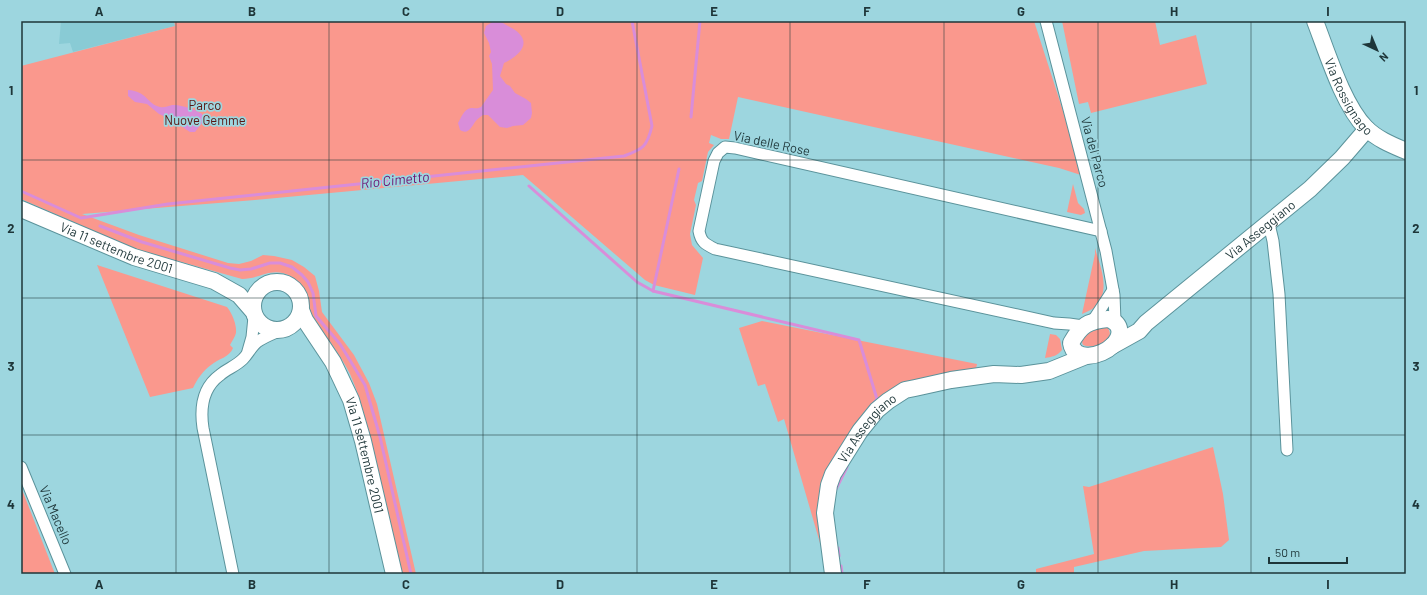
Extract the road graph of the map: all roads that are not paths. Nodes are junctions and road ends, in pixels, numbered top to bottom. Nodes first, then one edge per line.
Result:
1 (1046, 21) edge
2 (1315, 21) edge
3 (1367, 129) junction
4 (1406, 151) edge
5 (21, 209) edge
6 (1269, 224) junction
7 (1101, 231) junction
8 (214, 281) junction
9 (261, 287) junction
10 (1113, 290) junction
11 (301, 310) junction
12 (253, 313) junction
13 (1054, 323) junction
14 (1117, 323) junction
15 (1146, 323) junction
16 (1087, 324) junction
17 (283, 330) junction
18 (319, 342) junction
19 (1072, 345) junction
20 (1112, 346) junction
21 (248, 351) junction
22 (1086, 356) junction
23 (1009, 374) junction
24 (1287, 450) dead end
25 (21, 466) edge
26 (65, 574) edge
27 (233, 574) edge
28 (394, 574) edge
29 (833, 574) edge

1 - 7 street, Via del Parco
2 - 3 street, Via Rossignago
3 - 4 street, Via Rossignago
3 - 6 street, Via Asseggiano
5 - 8 street, Via 11 settembre 2001
6 - 15 street, Via Asseggiano
6 - 24 street
7 - 10 street, Via del Parco
7 - 13 street, Via delle Rose
8 - 9 street, Via 11 settembre 2001
8 - 12 street, Via 11 settembre 2001
9 - 11 street, Via 11 settembre 2001
9 - 12 street
10 - 14 street, Via del Parco
10 - 16 street
11 - 17 street
11 - 18 street, Via 11 settembre 2001
12 - 17 street, Via 11 settembre 2001
12 - 21 street
13 - 16 street, Via delle Rose
13 - 19 street
14 - 15 street, Via Asseggiano
14 - 16 street, Via Asseggiano
14 - 20 street
15 - 20 street, Via Asseggiano
16 - 19 street, Via Asseggiano
17 - 18 street, Via 11 settembre 2001
17 - 21 street
18 - 28 street, Via 11 settembre 2001
19 - 22 street
19 - 23 street, Via Asseggiano
20 - 22 street, Via Asseggiano
21 - 27 street
22 - 23 street, Via Asseggiano
23 - 29 street, Via Asseggiano
25 - 26 street, Via Macello

